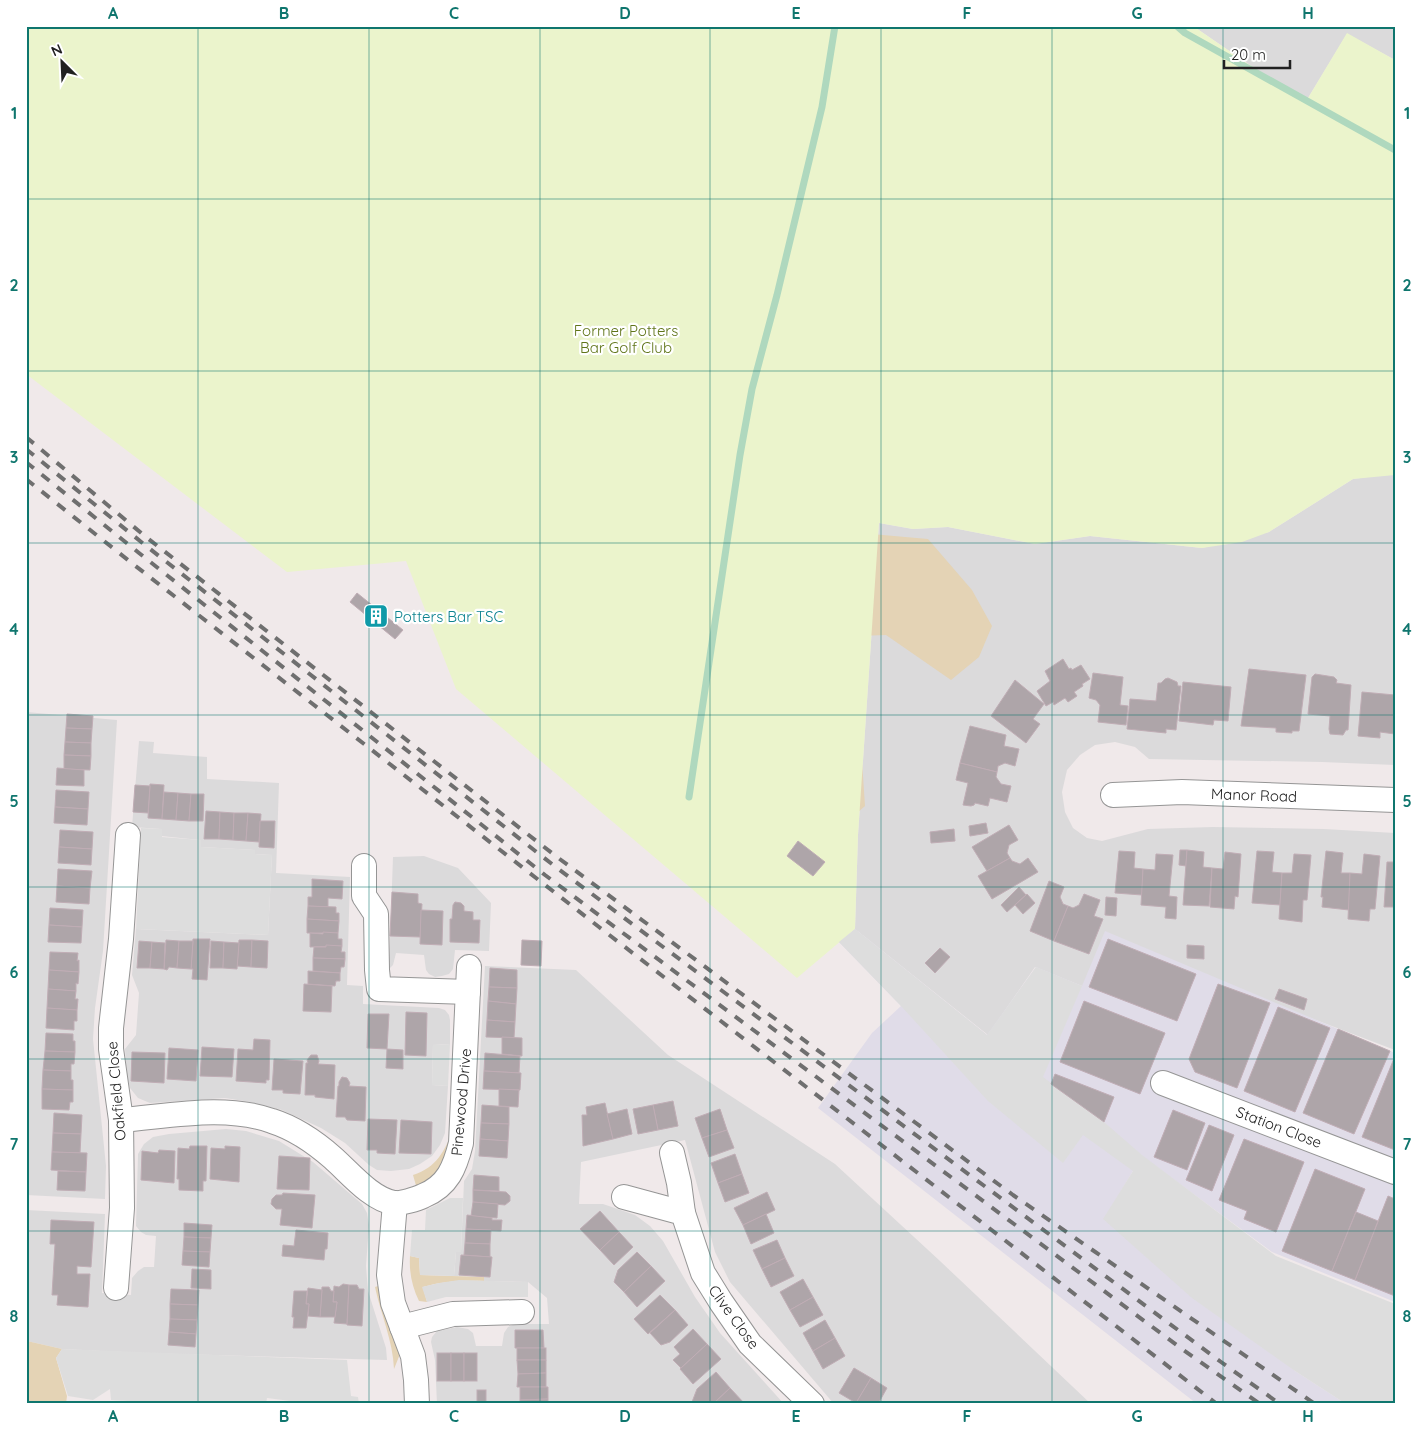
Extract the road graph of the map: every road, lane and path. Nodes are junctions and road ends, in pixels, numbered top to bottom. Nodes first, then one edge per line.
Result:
1 (1113, 795) dead end
2 (1395, 800) edge
3 (128, 835) dead end
4 (364, 866) dead end
5 (469, 967) dead end
6 (468, 992) junction
7 (1163, 1083) dead end
8 (121, 1120) junction
9 (672, 1153) dead end
10 (1395, 1172) edge
11 (624, 1196) dead end
12 (395, 1203) junction
13 (683, 1213) junction
14 (116, 1288) dead end
15 (522, 1312) dead end
16 (402, 1327) junction
17 (416, 1404) edge
18 (812, 1404) edge

1 - 2 street, Manor Road
3 - 8 street, Oakfield Close
4 - 6 street
5 - 6 street, Pinewood Drive
6 - 12 street, Pinewood Drive
7 - 10 street, Station Close
8 - 12 street
8 - 14 street, Oakfield Close
9 - 13 street, Clive Close
11 - 13 street
12 - 16 street
13 - 18 street, Clive Close
15 - 16 street
16 - 17 street

